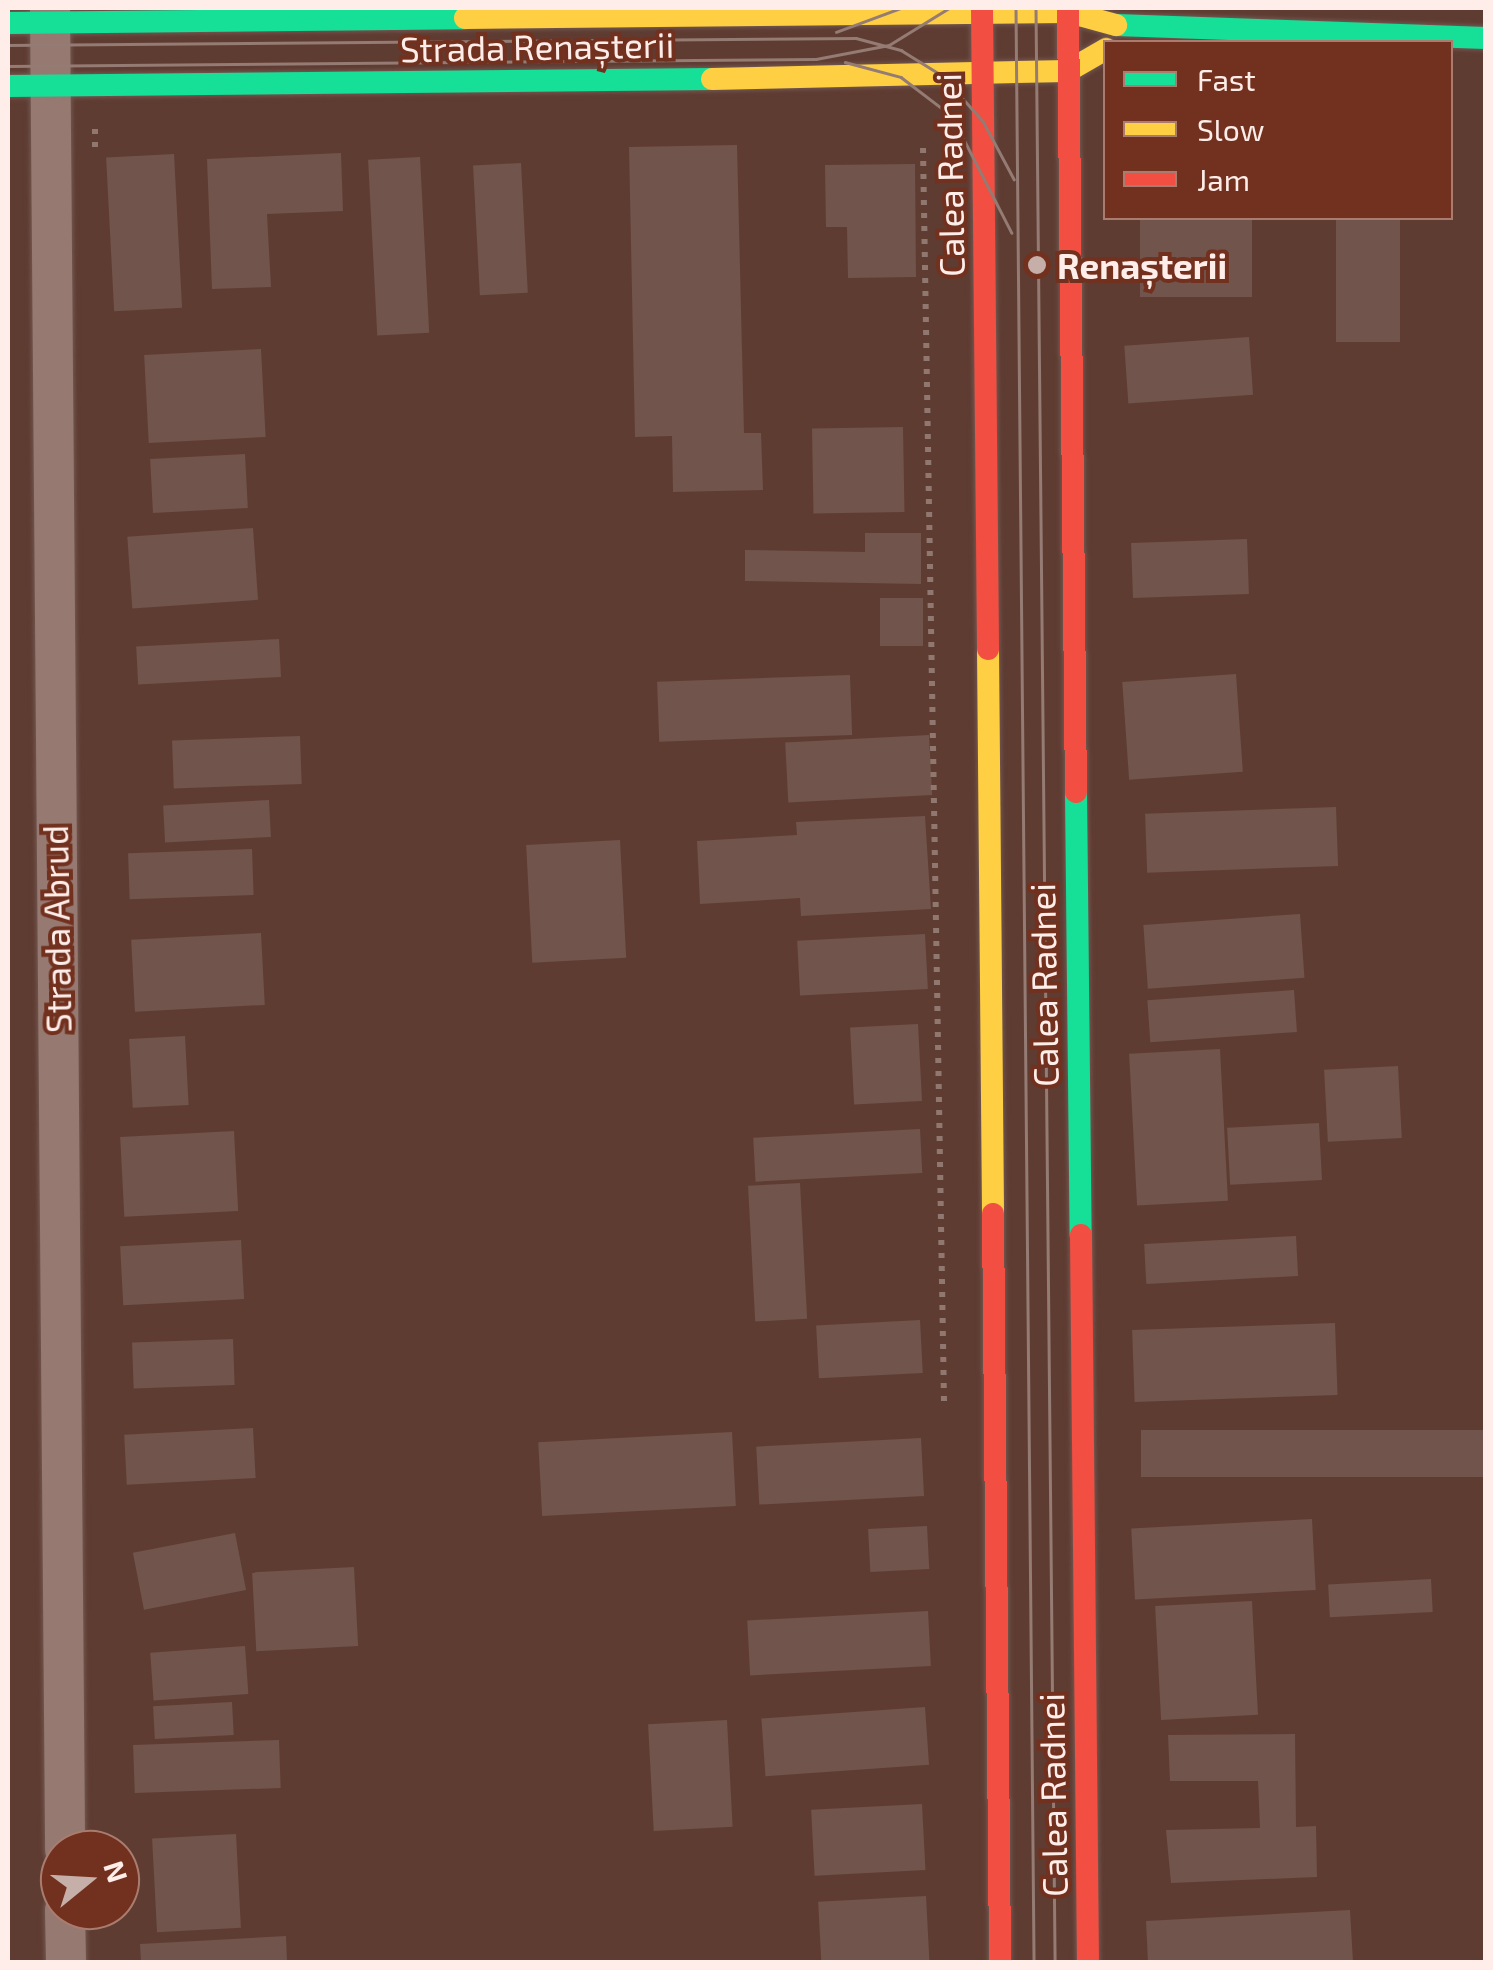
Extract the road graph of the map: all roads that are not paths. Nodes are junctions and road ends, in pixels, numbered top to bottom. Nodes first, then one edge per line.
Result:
1 (982, 10) edge
2 (1068, 10) edge
3 (50, 15) edge
4 (8, 23) edge
5 (1126, 37) edge
6 (1486, 38) edge
7 (1103, 51) edge
8 (1068, 71) junction
9 (983, 76) junction
10 (8, 86) edge
11 (51, 86) junction
12 (64, 1830) edge
13 (65, 1930) edge
14 (66, 1962) edge
15 (1000, 1962) edge
16 (1088, 1962) edge

1 - 2 main road, Strada Renașterii
1 - 3 main road, Strada Renașterii
1 - 9 main road, Calea Radnei
2 - 5 main road, Strada Renașterii
2 - 8 main road, Calea Radnei
3 - 4 main road, Strada Renașterii
3 - 11 street, Strada Abrud
5 - 6 main road, Strada Renașterii
7 - 8 main road
8 - 9 main road, Strada Renașterii
8 - 16 main road, Calea Radnei
9 - 11 main road, Strada Renașterii
9 - 15 main road, Calea Radnei
10 - 11 main road, Strada Renașterii
11 - 12 street, Strada Abrud
13 - 14 street

